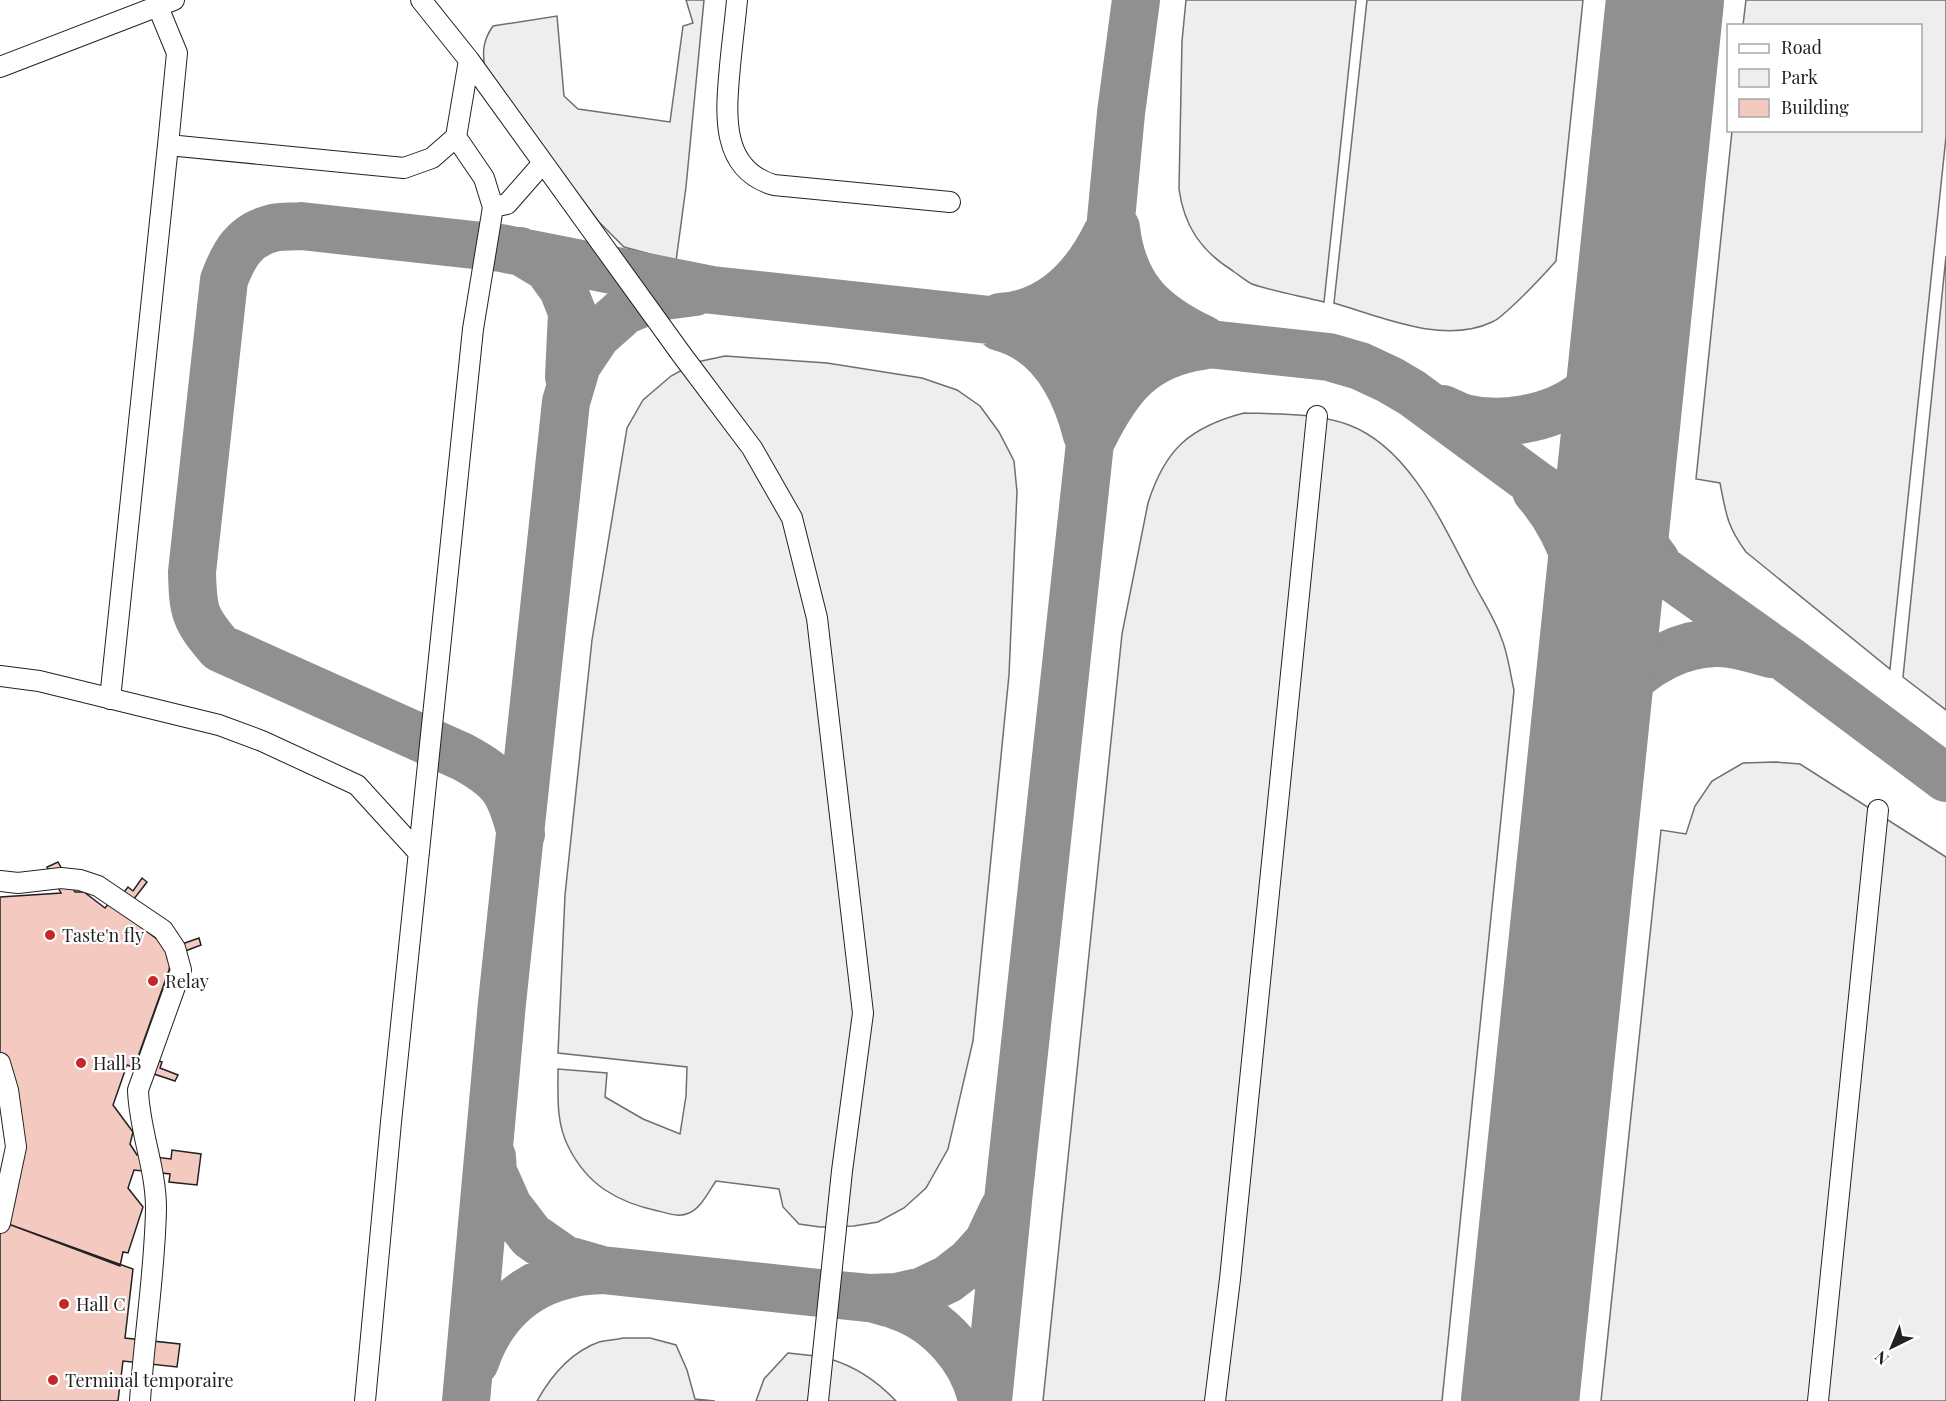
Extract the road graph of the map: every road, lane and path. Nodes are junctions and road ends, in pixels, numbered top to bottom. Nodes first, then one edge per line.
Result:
1 (421, 0) edge
2 (737, 0) edge
3 (166, 3) edge
4 (469, 60) junction
5 (0, 67) edge
6 (456, 137) junction
7 (168, 145) junction
8 (543, 163) junction
9 (950, 202) dead end
10 (493, 207) junction
11 (1317, 416) dead end
12 (0, 676) edge
13 (110, 699) junction
14 (1878, 810) dead end
15 (419, 853) junction
16 (0, 882) edge
17 (0, 1063) edge
18 (0, 1223) edge
19 (140, 1401) edge
20 (366, 1401) edge
21 (818, 1401) edge
22 (1215, 1401) edge
23 (1818, 1401) edge

1 - 4 street
2 - 9 street
3 - 5 street
3 - 7 street
4 - 6 street
4 - 8 street
6 - 7 street
6 - 10 street
7 - 13 street
8 - 10 street
8 - 21 street
10 - 15 street
11 - 22 street
12 - 13 street
13 - 15 street
14 - 23 street
15 - 20 street
16 - 19 street
17 - 18 street

